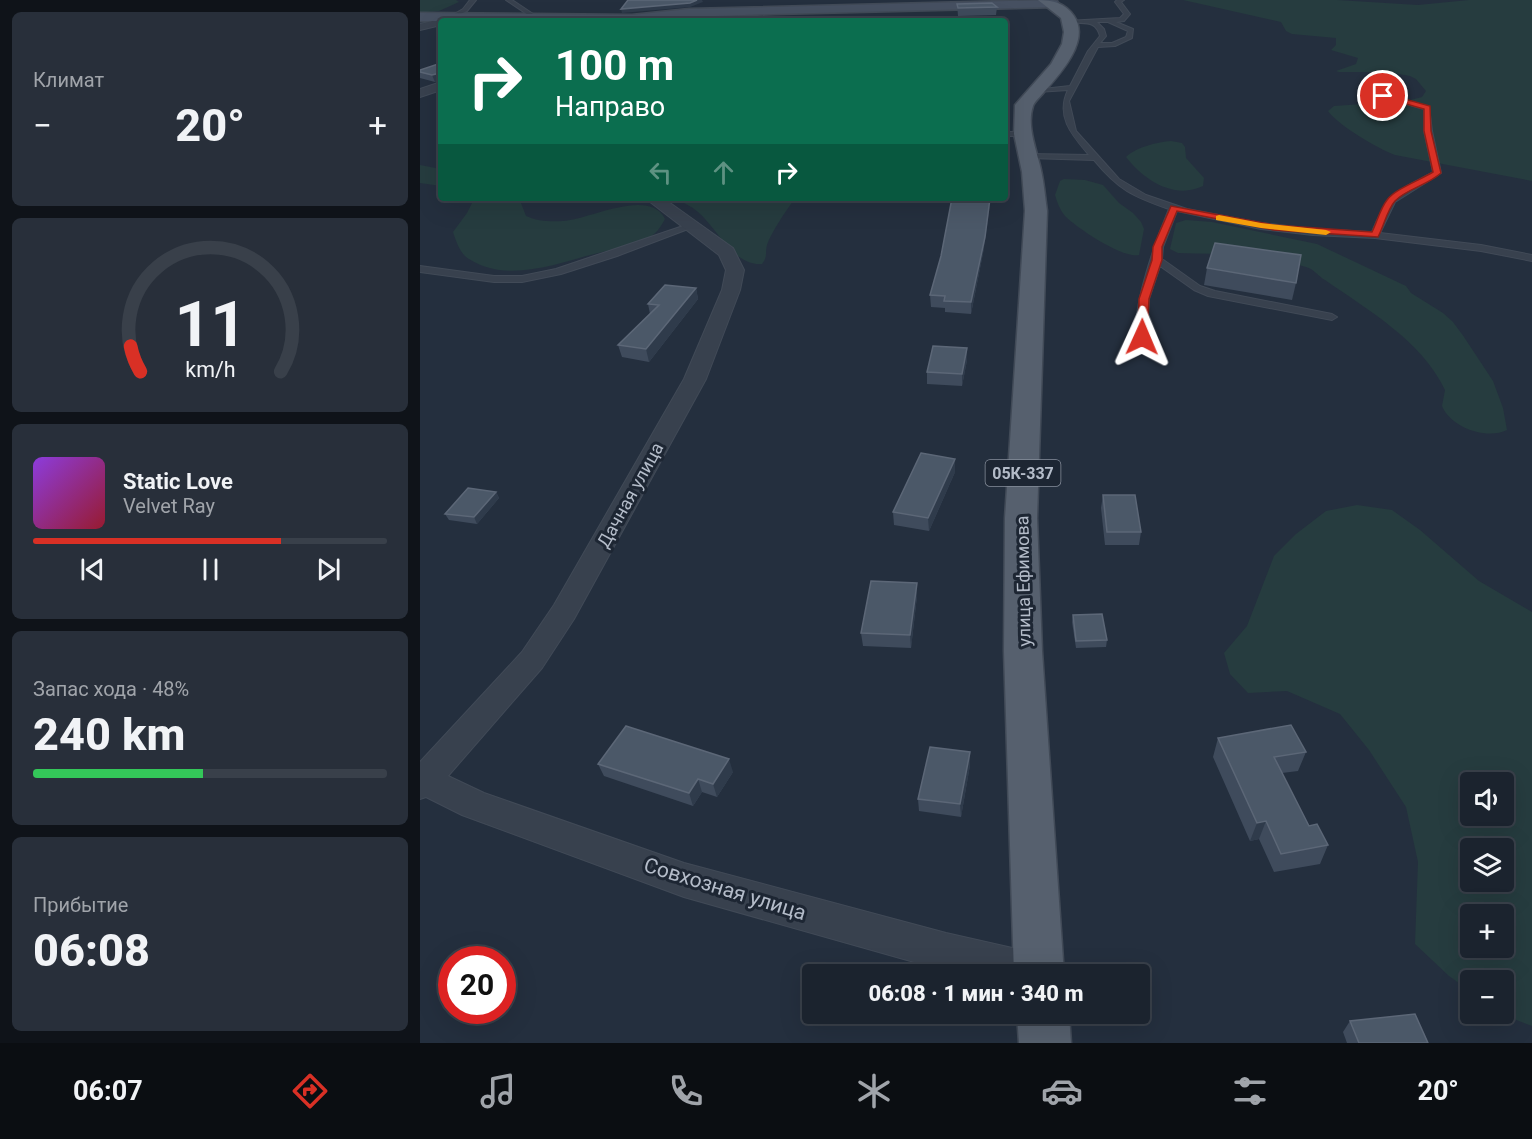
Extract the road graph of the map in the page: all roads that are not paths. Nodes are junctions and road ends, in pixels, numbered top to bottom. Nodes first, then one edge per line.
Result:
1 (473, 0) edge
2 (509, 0) edge
3 (1122, 0) edge
4 (1065, 12) edge
5 (420, 16) edge
6 (438, 18) edge
7 (452, 18) edge
8 (536, 18) edge
9 (646, 18) edge
10 (1109, 21) junction
11 (438, 23) edge
12 (420, 27) edge
13 (1097, 45) junction
14 (438, 87) edge
15 (1072, 88) junction
16 (1037, 90) junction
17 (420, 93) edge
18 (1383, 96) dead end
19 (1019, 141) edge
20 (1096, 158) junction
21 (657, 201) edge
22 (1174, 208) junction
23 (692, 226) junction
24 (1375, 235) junction
25 (1532, 258) edge
26 (1157, 260) junction
27 (420, 269) edge
28 (1332, 317) dead end
29 (1142, 337) dead end
30 (421, 782) edge
31 (978, 964) edge
32 (1039, 964) edge
33 (1044, 1024) edge
34 (1046, 1043) edge

1 - 7 lane
2 - 8 lane
3 - 10 lane
4 - 9 street
4 - 10 lane
4 - 13 lane
4 - 16 main road, улица Ефимова / 05К-337
5 - 6 street
10 - 13 lane
11 - 12 street
13 - 15 lane
14 - 17 street
15 - 16 lane
15 - 20 lane
16 - 19 main road, улица Ефимова / 05К-337
18 - 24 lane
19 - 20 lane
19 - 32 main road, улица Ефимова / 05К-337
20 - 22 lane
21 - 23 street, Дачная улица
22 - 24 lane
22 - 26 lane
23 - 27 lane
23 - 30 street, Дачная улица
24 - 25 lane
26 - 28 lane
26 - 29 lane
30 - 31 street, Совхозная улица
33 - 34 main road, улица Ефимова / 05К-337

